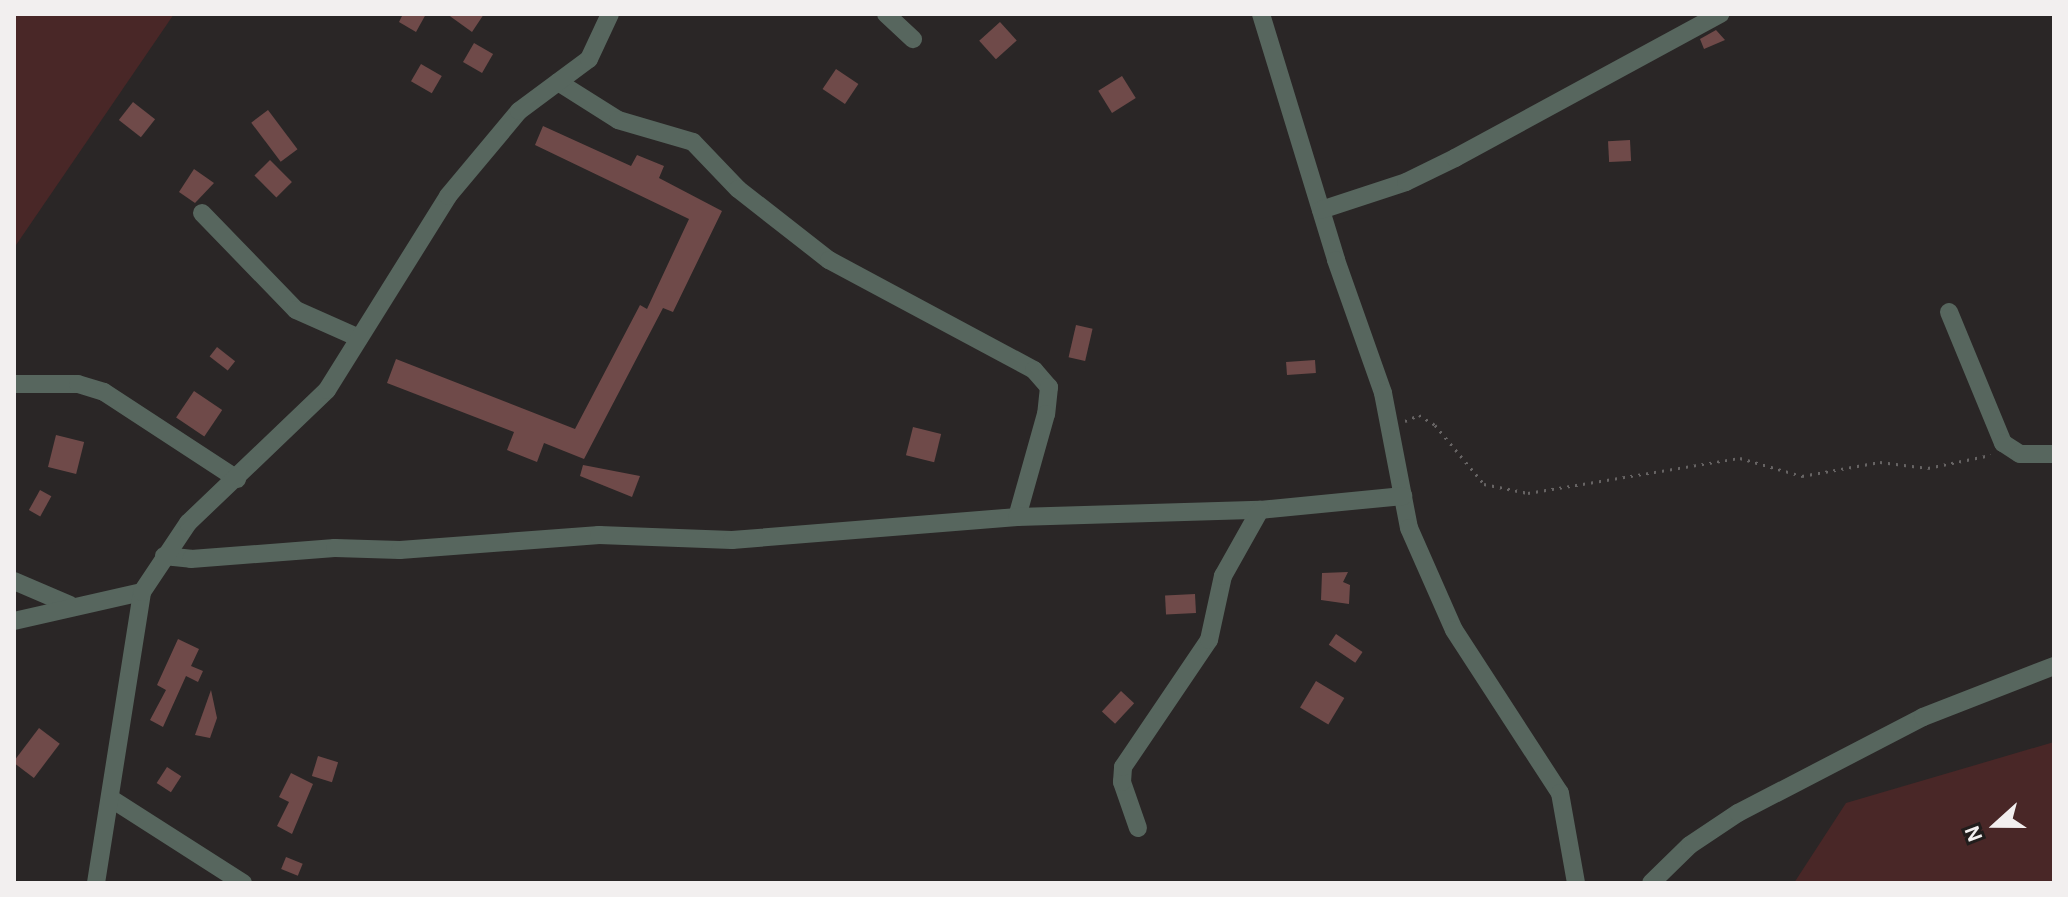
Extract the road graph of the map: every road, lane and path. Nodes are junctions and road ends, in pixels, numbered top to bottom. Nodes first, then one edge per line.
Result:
1 (610, 14) edge
2 (886, 14) edge
3 (1261, 14) edge
4 (1720, 14) edge
5 (913, 39) dead end
6 (558, 82) junction
7 (1321, 210) junction
8 (202, 213) dead end
9 (1949, 312) dead end
10 (359, 338) junction
11 (14, 384) edge
12 (1391, 426) junction
13 (2020, 454) junction
14 (2054, 454) edge
15 (237, 479) junction
16 (1403, 496) junction
17 (1260, 510) junction
18 (1017, 517) junction
19 (164, 556) junction
20 (14, 581) edge
21 (142, 592) junction
22 (70, 605) junction
23 (14, 621) edge
24 (2054, 666) edge
25 (110, 798) junction
26 (1138, 828) dead end
27 (96, 883) edge
28 (243, 883) edge
29 (1576, 883) edge
30 (1651, 883) edge

1 - 6 street
2 - 5 street
3 - 7 street
4 - 7 street
6 - 10 street
6 - 18 street
7 - 12 street
8 - 10 street
9 - 13 street
10 - 15 street
11 - 15 street
12 - 13 path
12 - 16 street
13 - 14 street
15 - 19 street
16 - 17 street
16 - 29 street
17 - 18 street
17 - 26 street
18 - 19 street
19 - 21 street
20 - 22 street
21 - 22 street
21 - 25 street
22 - 23 street
24 - 30 street
25 - 27 street
25 - 28 street

